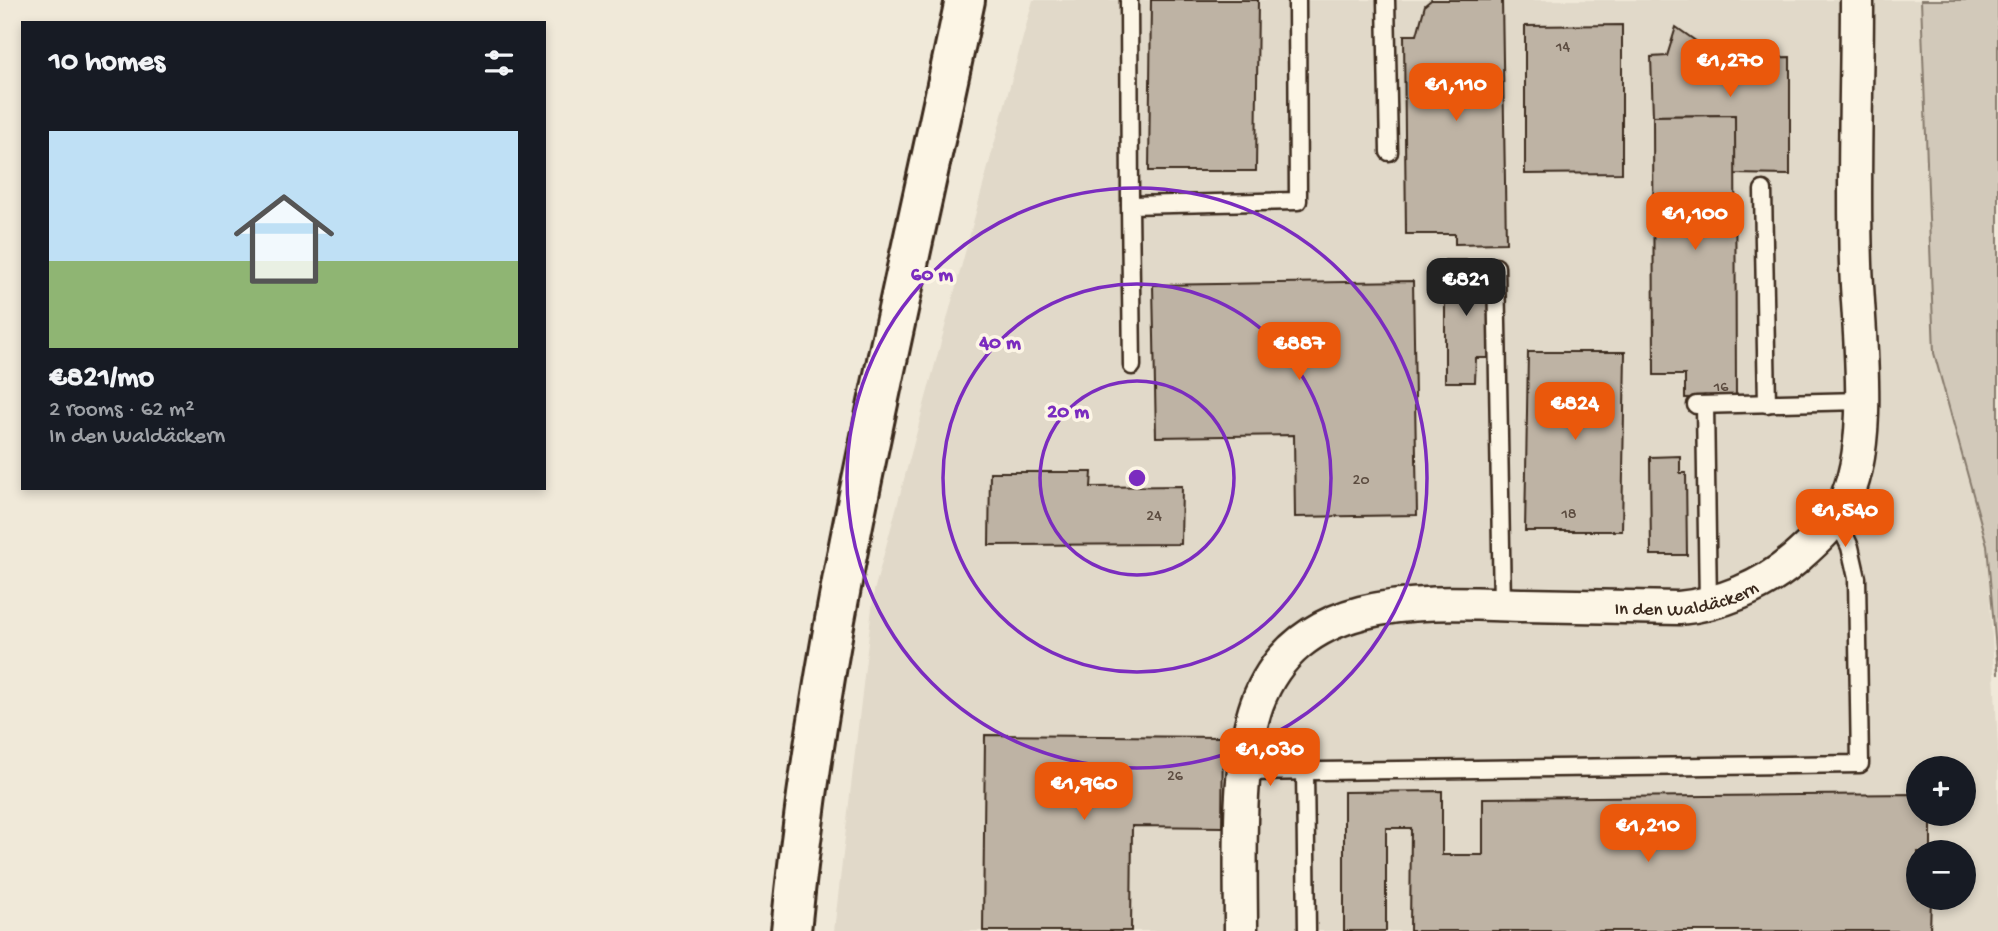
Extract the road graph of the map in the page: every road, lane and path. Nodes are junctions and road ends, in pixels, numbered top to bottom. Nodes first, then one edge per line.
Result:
1 (965, 0) edge
2 (1129, 0) edge
3 (1297, 0) edge
4 (1387, 0) edge
5 (1856, 0) edge
6 (1389, 152) dead end
7 (1763, 190) dead end
8 (1130, 205) junction
9 (1496, 267) dead end
10 (1132, 366) dead end
11 (1862, 401) junction
12 (1767, 404) junction
13 (1836, 517) junction
14 (1502, 604) junction
15 (1708, 604) junction
16 (1305, 771) junction
17 (1244, 772) junction
18 (791, 931) edge
19 (1241, 931) edge
20 (1307, 931) edge

1 - 18 main road
2 - 8 lane
3 - 8 lane
4 - 6 lane
5 - 11 street, In den Waldäckern
7 - 12 lane
8 - 10 lane
9 - 14 lane
11 - 12 lane
11 - 13 street, In den Waldäckern
12 - 15 lane
13 - 15 street, In den Waldäckern
13 - 16 lane
14 - 15 street, In den Waldäckern
14 - 17 street, In den Waldäckern
16 - 17 lane
16 - 20 lane
17 - 19 street, In den Waldäckern

